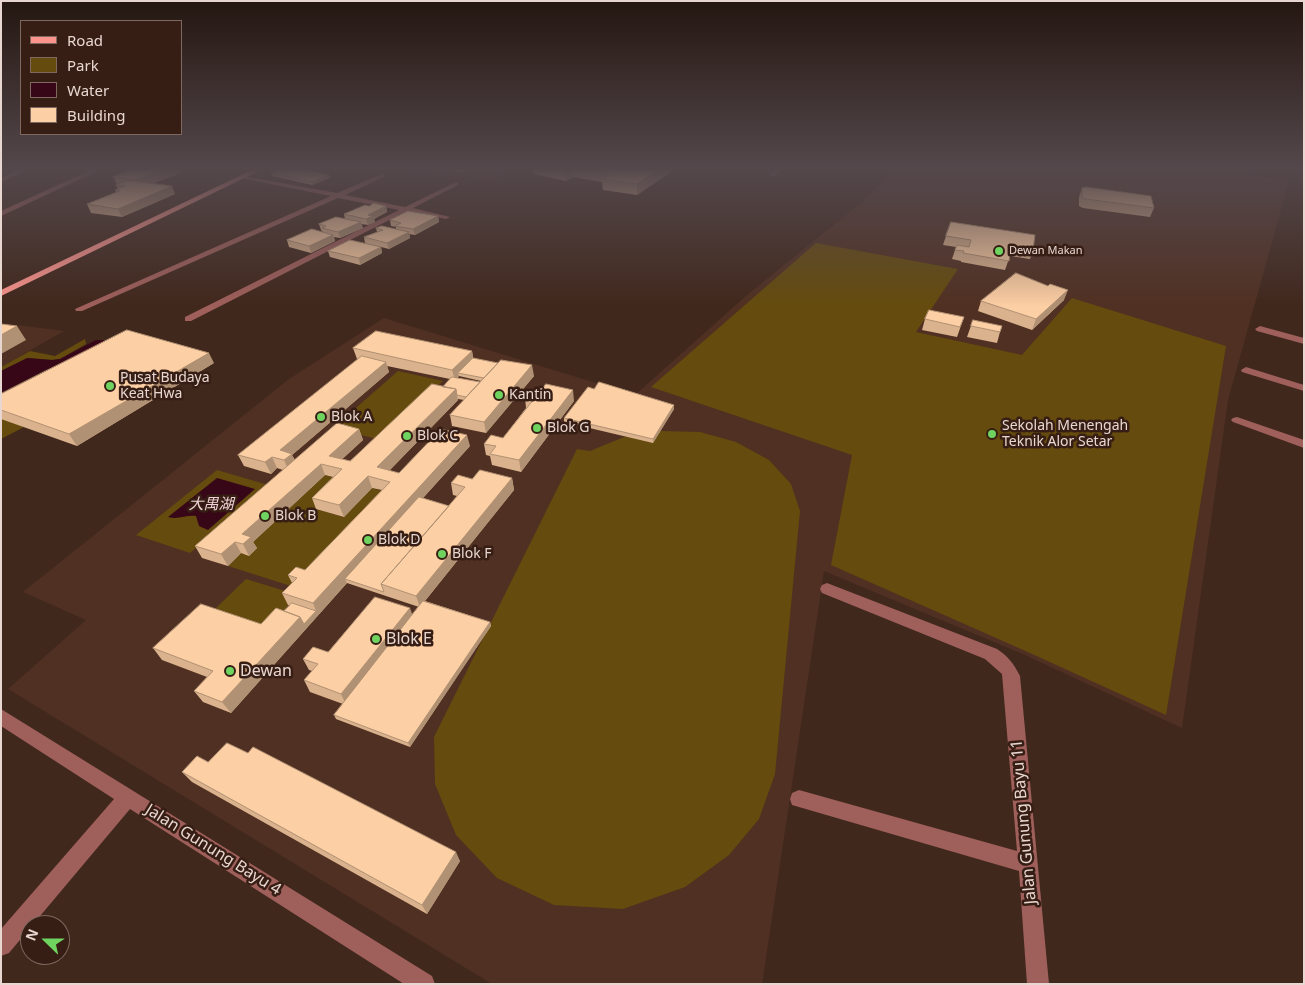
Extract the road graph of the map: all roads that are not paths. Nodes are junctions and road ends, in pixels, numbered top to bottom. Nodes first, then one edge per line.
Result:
1 (148, 215) edge
2 (160, 215) edge
3 (293, 215) edge
4 (394, 215) edge
5 (436, 215) edge
6 (446, 217) dead end
7 (1, 285) edge
8 (1, 293) edge
9 (79, 309) dead end
10 (188, 320) dead end
11 (1260, 328) dead end
12 (1304, 341) edge
13 (1246, 370) dead end
14 (1304, 388) edge
15 (1237, 420) dead end
16 (1304, 444) edge
17 (827, 589) dead end
18 (1, 717) edge
19 (128, 797) junction
20 (799, 799) dead end
21 (1028, 864) junction
22 (1, 946) edge
23 (424, 984) edge
24 (1038, 984) edge

1 - 7 main road
2 - 8 main road
3 - 9 street
4 - 10 street
5 - 6 street
11 - 12 street
13 - 14 street
15 - 16 street
17 - 21 street, Jalan Gunung Bayu 11
18 - 19 street, Jalan Gunung Bayu 4
19 - 22 street
19 - 23 street, Jalan Gunung Bayu 4
20 - 21 street
21 - 24 street, Jalan Gunung Bayu 11

